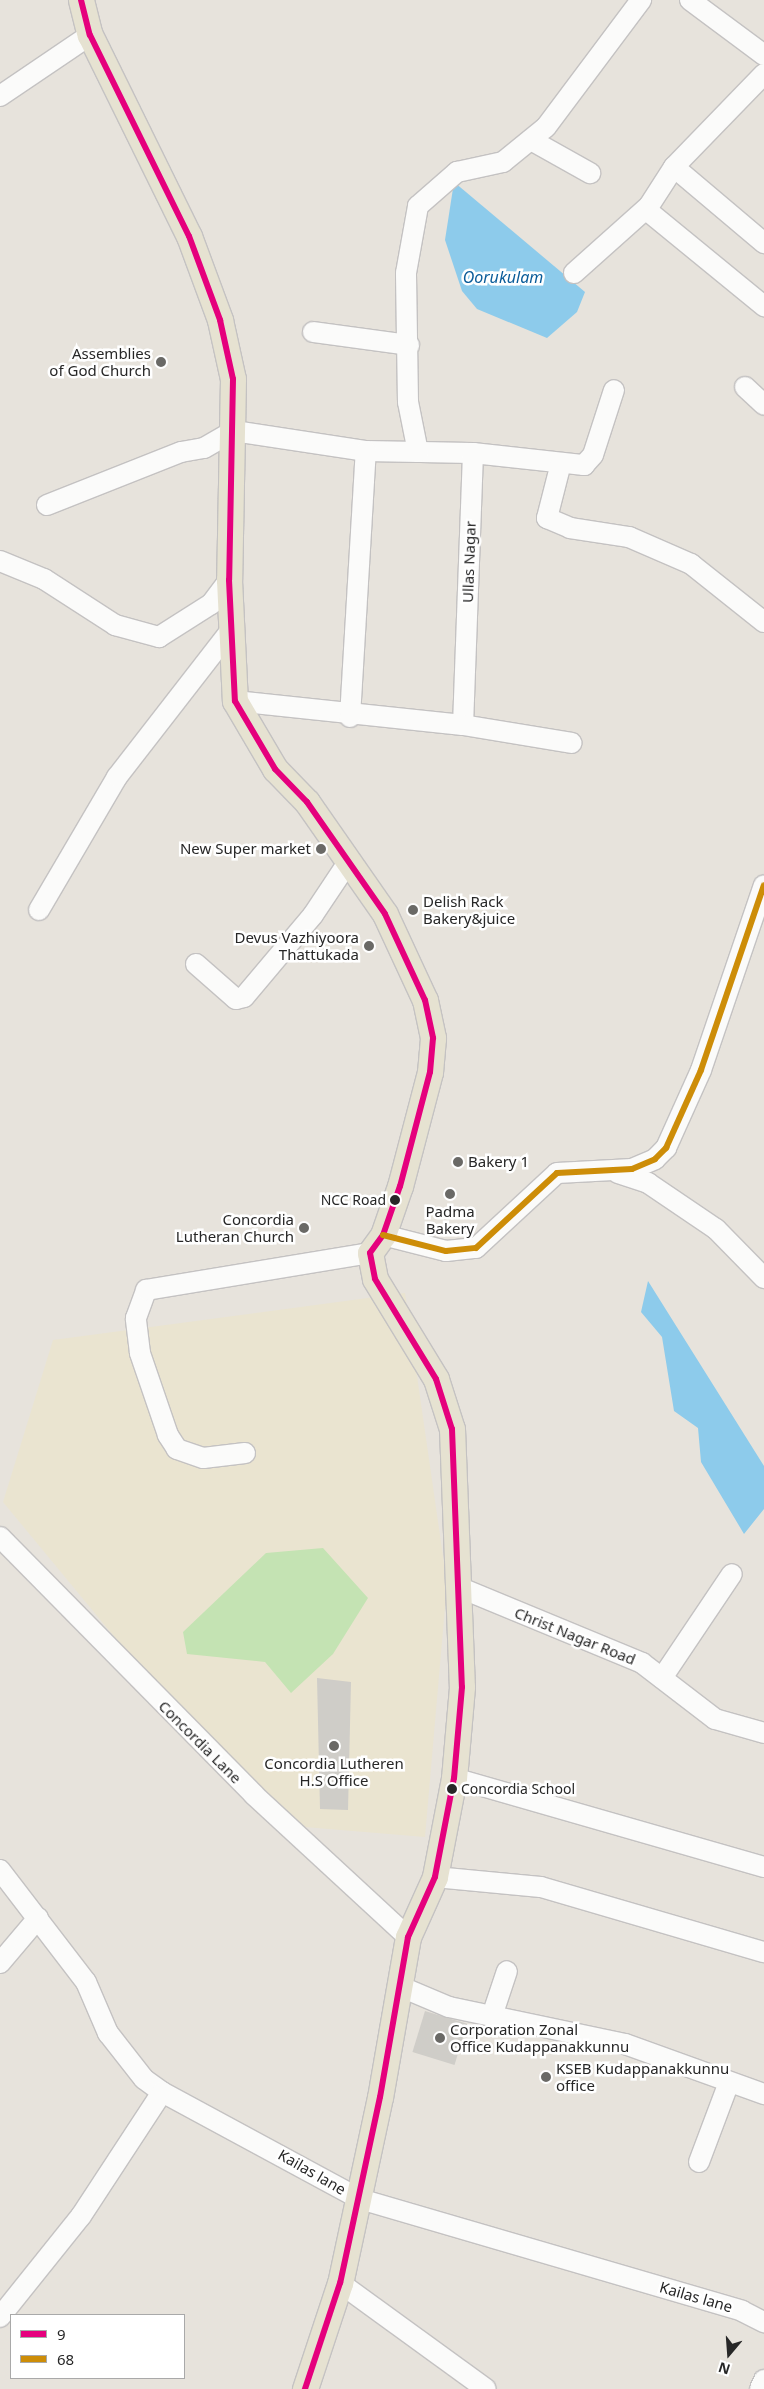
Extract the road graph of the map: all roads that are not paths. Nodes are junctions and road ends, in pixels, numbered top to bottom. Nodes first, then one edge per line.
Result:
1 (81, 0) edge
2 (641, 0) edge
3 (690, 0) edge
4 (90, 35) junction
5 (764, 55) edge
6 (764, 74) edge
7 (0, 96) edge
8 (531, 140) junction
9 (674, 167) junction
10 (590, 174) dead end
11 (648, 206) junction
12 (764, 243) edge
13 (574, 272) dead end
14 (764, 306) edge
15 (313, 332) dead end
16 (409, 345) junction
17 (745, 387) dead end
18 (614, 390) dead end
19 (764, 405) edge
20 (234, 431) junction
21 (366, 451) junction
22 (418, 452) junction
23 (472, 453) junction
24 (561, 464) junction
25 (47, 506) dead end
26 (0, 561) edge
27 (229, 580) junction
28 (764, 622) edge
29 (231, 630) junction
30 (235, 701) junction
31 (350, 717) junction
32 (463, 725) junction
33 (572, 743) dead end
34 (349, 861) junction
35 (764, 885) edge
36 (39, 910) dead end
37 (196, 964) dead end
38 (609, 1170) junction
39 (377, 1244) junction
40 (764, 1278) edge
41 (245, 1454) dead end
42 (0, 1538) edge
43 (732, 1574) dead end
44 (461, 1588) junction
45 (662, 1678) junction
46 (764, 1733) edge
47 (454, 1778) junction
48 (764, 1867) edge
49 (0, 1870) edge
50 (435, 1877) junction
51 (38, 1918) junction
52 (408, 1937) junction
53 (764, 1952) edge
54 (0, 1963) edge
55 (507, 1971) dead end
56 (399, 1986) junction
57 (492, 2016) junction
58 (729, 2082) junction
59 (162, 2092) junction
60 (764, 2094) edge
61 (699, 2162) dead end
62 (360, 2199) junction
63 (340, 2283) junction
64 (0, 2317) edge
65 (764, 2322) edge
66 (764, 2380) edge
67 (762, 2388) edge
68 (305, 2389) edge
69 (486, 2389) edge

1 - 4 main road
2 - 8 street
3 - 5 street
4 - 7 street
4 - 20 main road
6 - 9 street
8 - 10 street
8 - 16 street
9 - 11 street
9 - 12 street
11 - 13 street
11 - 14 street
15 - 16 street
16 - 22 street
17 - 19 street
18 - 24 street
20 - 21 street
20 - 25 street
20 - 27 main road
21 - 22 street
21 - 31 street
22 - 23 street
23 - 24 street
23 - 32 street, Ullas Nagar
24 - 28 street
26 - 27 street
27 - 29 main road
29 - 30 main road
29 - 36 street
30 - 31 street
30 - 34 main road
31 - 32 street
32 - 33 street
34 - 37 street
34 - 39 main road
35 - 38 street
38 - 39 street
38 - 40 street
39 - 41 street
39 - 44 main road
42 - 52 street, Concordia Lane
43 - 45 street
44 - 45 street, Christ Nagar Road
44 - 47 main road
45 - 46 street, Christ Nagar Road
47 - 48 street
47 - 50 main road
49 - 51 street, Kailas lane
50 - 52 main road
50 - 53 street
51 - 54 street
51 - 59 street, Kailas lane
52 - 56 main road
55 - 57 street
56 - 57 street
56 - 62 main road
57 - 58 street
58 - 60 street
58 - 61 street
59 - 62 street, Kailas lane
59 - 64 street
62 - 63 main road
62 - 65 street, Kailas lane
63 - 68 main road
63 - 69 street
66 - 67 street

